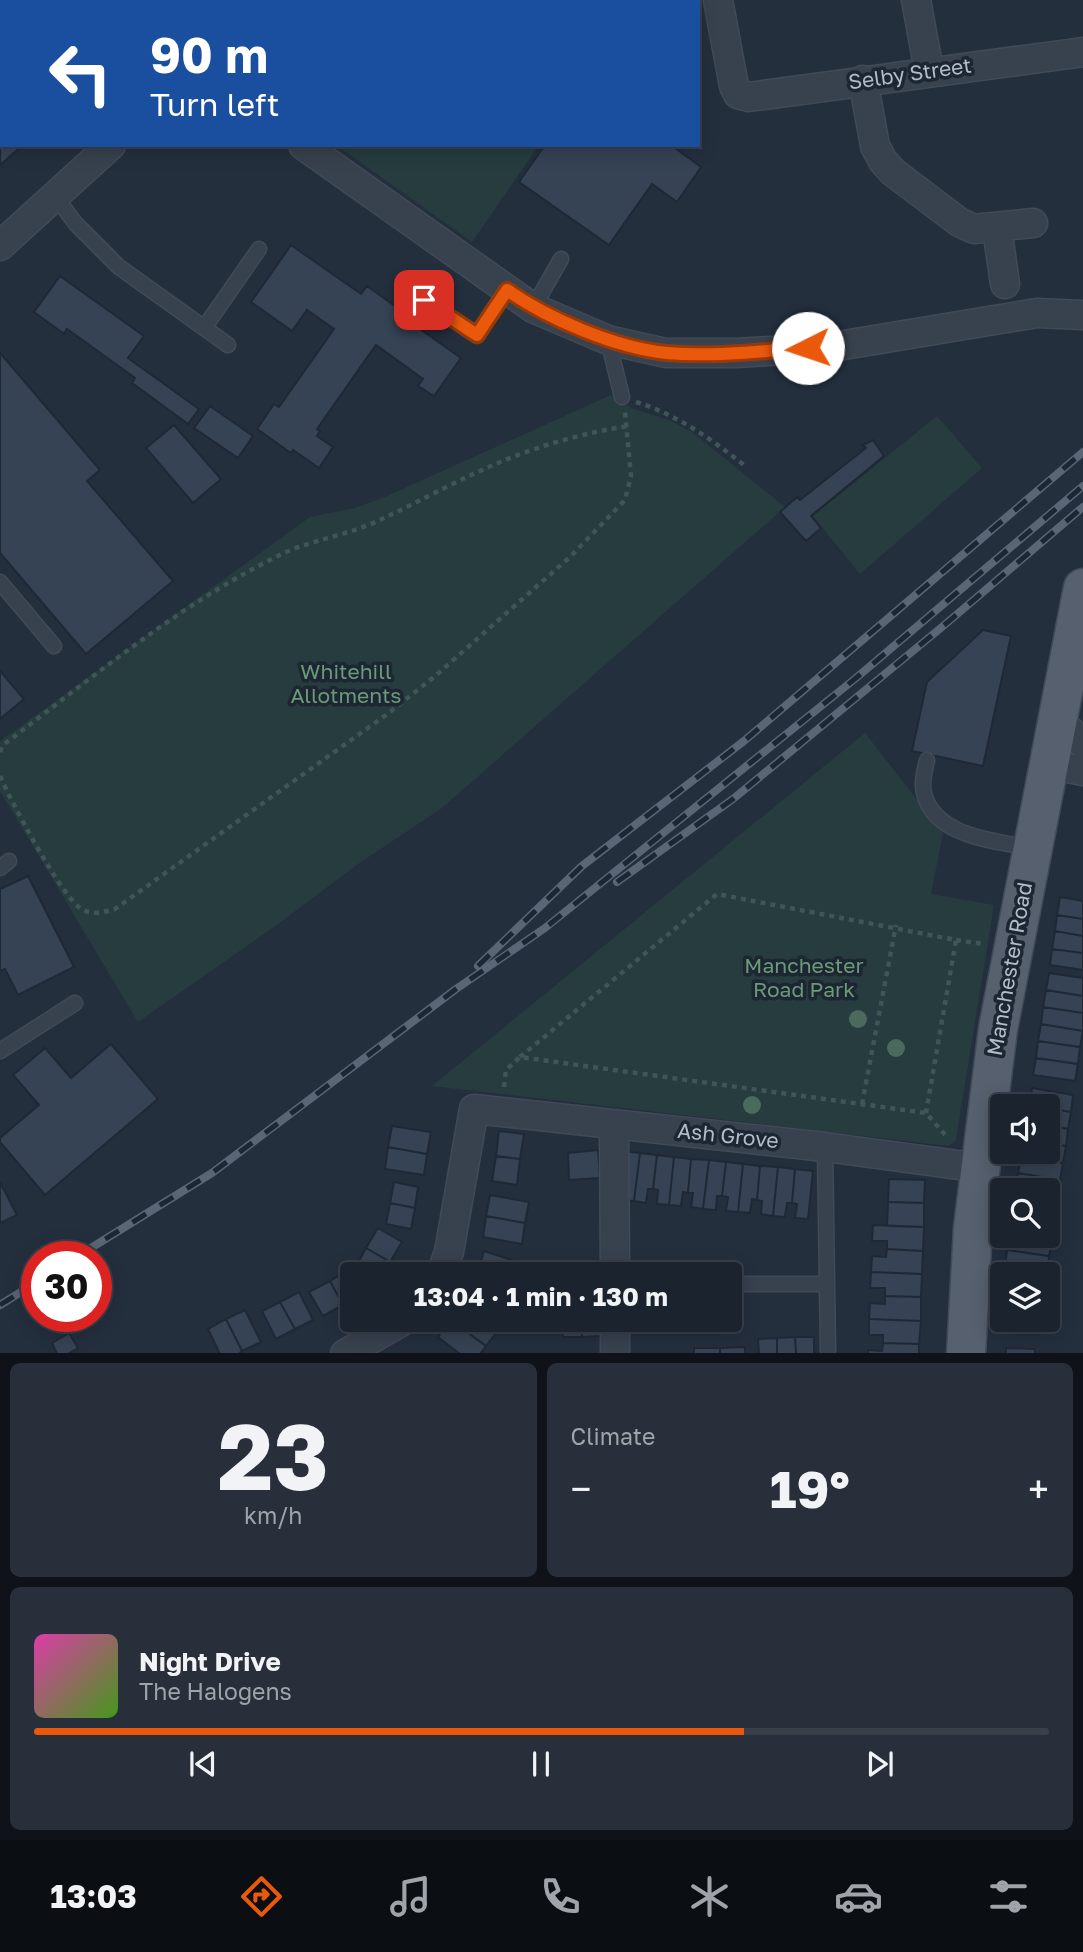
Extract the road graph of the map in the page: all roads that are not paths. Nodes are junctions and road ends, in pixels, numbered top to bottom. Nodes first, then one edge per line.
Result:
1 (718, 0) edge
2 (916, 0) edge
3 (1083, 52) edge
4 (929, 71) junction
5 (863, 80) junction
6 (109, 147) edge
7 (306, 147) edge
8 (55, 197) junction
9 (1032, 223) dead end
10 (997, 228) junction
11 (0, 246) edge
12 (259, 249) dead end
13 (561, 259) dead end
14 (1005, 284) dead end
15 (507, 290) junction
16 (424, 300) dead end
17 (533, 308) junction
18 (1083, 315) edge
19 (204, 328) junction
20 (608, 340) junction
21 (228, 345) dead end
22 (622, 397) road end
23 (0, 582) edge
24 (1083, 588) edge
25 (54, 646) dead end
26 (1067, 752) edge
27 (927, 760) dead end
28 (1032, 848) junction
29 (75, 1003) dead end
30 (0, 1051) edge
31 (614, 1124) junction
32 (825, 1147) junction
33 (970, 1167) junction
34 (445, 1262) edge
35 (615, 1262) edge
36 (742, 1284) edge
37 (827, 1284) junction
38 (383, 1332) edge
39 (615, 1332) edge
40 (828, 1350) dead end
41 (345, 1353) edge
42 (615, 1353) edge
43 (966, 1353) edge

1 - 5 street, Selby Street
2 - 4 street
3 - 4 street, Selby Street
4 - 5 street, Selby Street
5 - 10 street
6 - 8 street
7 - 15 street
8 - 11 street
8 - 19 lane
9 - 10 street
10 - 14 street
12 - 19 lane
13 - 17 lane
15 - 16 lane
15 - 17 street
17 - 20 street
18 - 20 street
19 - 21 lane
20 - 22 lane
23 - 25 lane
24 - 26 main road, Manchester Road
26 - 28 main road, Manchester Road
27 - 28 lane
28 - 33 main road, Manchester Road
29 - 30 lane
31 - 32 street, Ash Grove
31 - 34 street, Ash Grove
31 - 35 street
32 - 33 street, Ash Grove
32 - 37 lane
33 - 43 main road, Manchester Road
36 - 37 lane
37 - 40 lane
38 - 41 street
39 - 42 street

